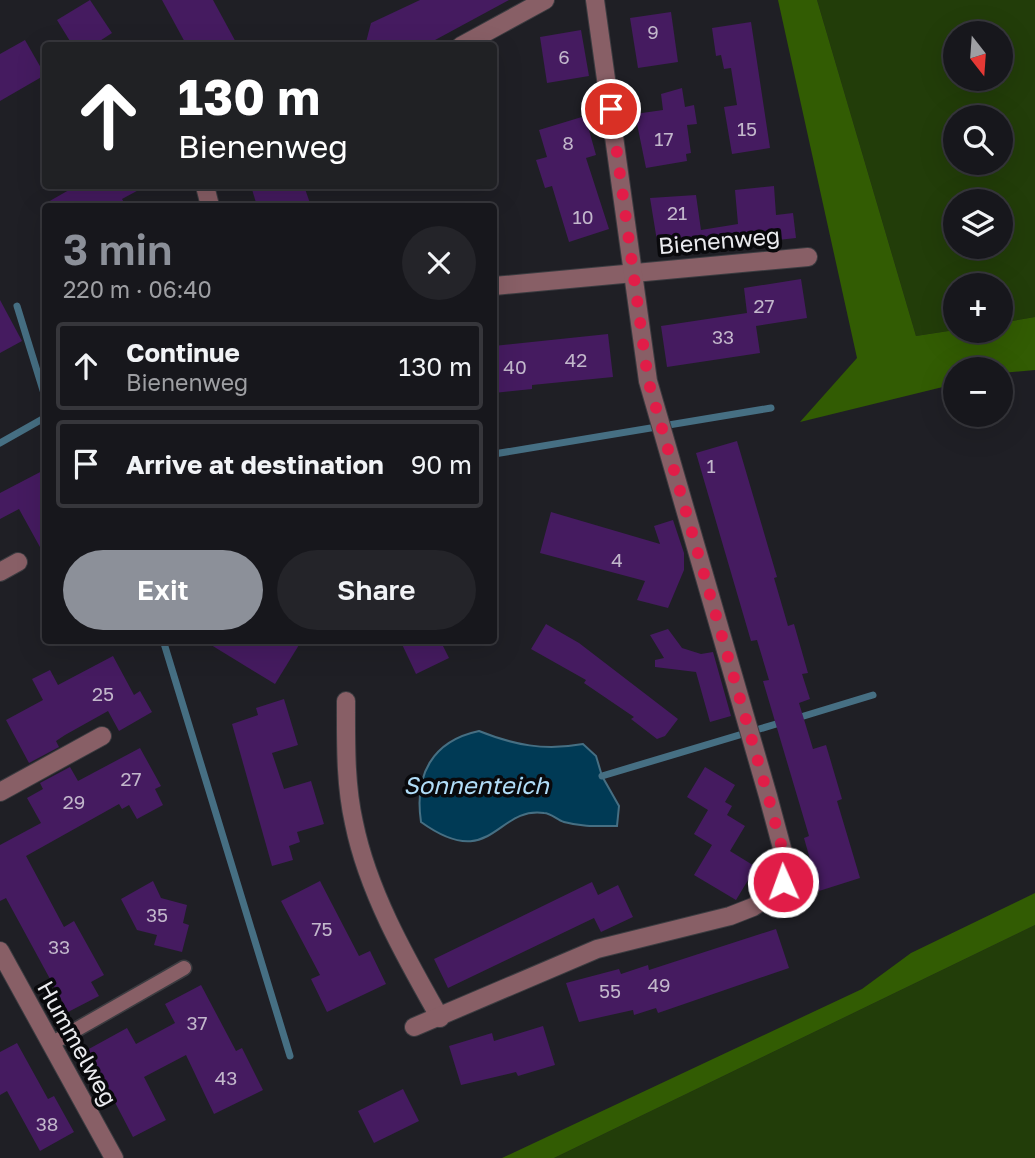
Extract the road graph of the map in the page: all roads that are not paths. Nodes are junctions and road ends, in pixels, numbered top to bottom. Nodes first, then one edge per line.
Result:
1 (545, 0) edge
2 (595, 0) edge
3 (468, 42) edge
4 (808, 257) dead end
5 (634, 273) junction
6 (497, 286) edge
7 (18, 562) dead end
8 (0, 572) edge
9 (346, 701) dead end
10 (102, 736) dead end
11 (0, 792) edge
12 (0, 951) edge
13 (184, 968) dead end
14 (440, 1018) junction
15 (414, 1027) dead end
16 (51, 1044) junction
17 (114, 1158) edge

1 - 3 street
2 - 5 street, Bienenweg
4 - 5 street, Bienenweg
5 - 6 street
5 - 14 street, Bienenweg
7 - 8 street
9 - 14 street
10 - 11 street
12 - 16 street, Hummelweg
13 - 16 lane
14 - 15 street
16 - 17 street, Hummelweg

